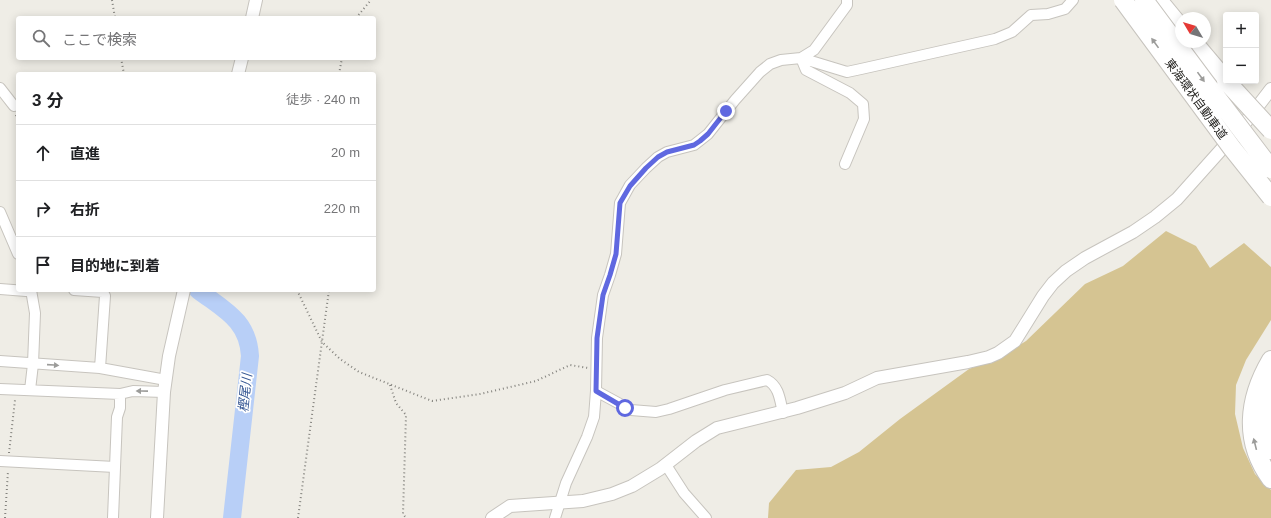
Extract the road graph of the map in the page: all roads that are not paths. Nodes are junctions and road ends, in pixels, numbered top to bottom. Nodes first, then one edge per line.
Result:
1 (256, 0) edge
2 (847, 0) edge
3 (1073, 0) edge
4 (1123, 0) edge
5 (1144, 0) edge
6 (1158, 0) edge
7 (252, 16) edge
8 (1175, 21) edge
9 (1198, 48) edge
10 (801, 58) junction
11 (242, 60) edge
12 (238, 72) edge
13 (1223, 77) edge
14 (1229, 84) edge
15 (0, 88) edge
16 (1271, 89) edge
17 (14, 106) dead end
18 (1271, 130) edge
19 (1232, 148) junction
20 (845, 164) dead end
21 (1271, 169) edge
22 (1271, 197) edge
23 (1271, 202) edge
24 (0, 214) edge
25 (16, 250) edge
26 (0, 289) edge
27 (16, 290) edge
28 (31, 292) edge
29 (103, 292) edge
30 (184, 292) edge
31 (1271, 360) edge
32 (0, 361) edge
33 (33, 364) junction
34 (100, 368) junction
35 (166, 380) junction
36 (1271, 388) edge
37 (0, 389) edge
38 (30, 390) junction
39 (596, 391) junction
40 (164, 392) junction
41 (120, 394) junction
42 (782, 412) junction
43 (1271, 450) edge
44 (4, 462) edge
45 (666, 465) junction
46 (115, 467) junction
47 (1271, 479) edge
48 (561, 504) junction
49 (113, 518) edge
50 (157, 518) edge
51 (492, 518) edge
52 (555, 518) edge
53 (706, 518) edge

1 - 7 street
2 - 10 street
3 - 10 street
19 -> 4 highway, 東海環状自動車道, bridge
5 -> 21 highway, 東海環状自動車道, bridge
6 - 8 highway
9 - 13 highway
10 - 20 street
10 - 39 street
11 - 12 street
14 - 18 highway, bridge
15 - 17 street
16 - 42 street
19 - 22 highway, 東海環状自動車道, bridge
19 - 23 highway, bridge
24 - 25 street
26 - 27 street
28 - 33 street
29 - 34 street
30 - 35 street
47 -> 31 highway
32 - 33 street
33 -> 34 street
33 - 38 street
34 - 35 street
35 - 40 street
36 - 43 highway
37 - 38 street
38 - 41 street
39 - 42 street
39 - 48 street
40 -> 41 street
40 - 50 street
41 - 46 street
42 - 45 street
44 - 46 street
45 - 48 street
45 - 53 street
46 - 49 street
48 - 51 street
48 - 52 street

